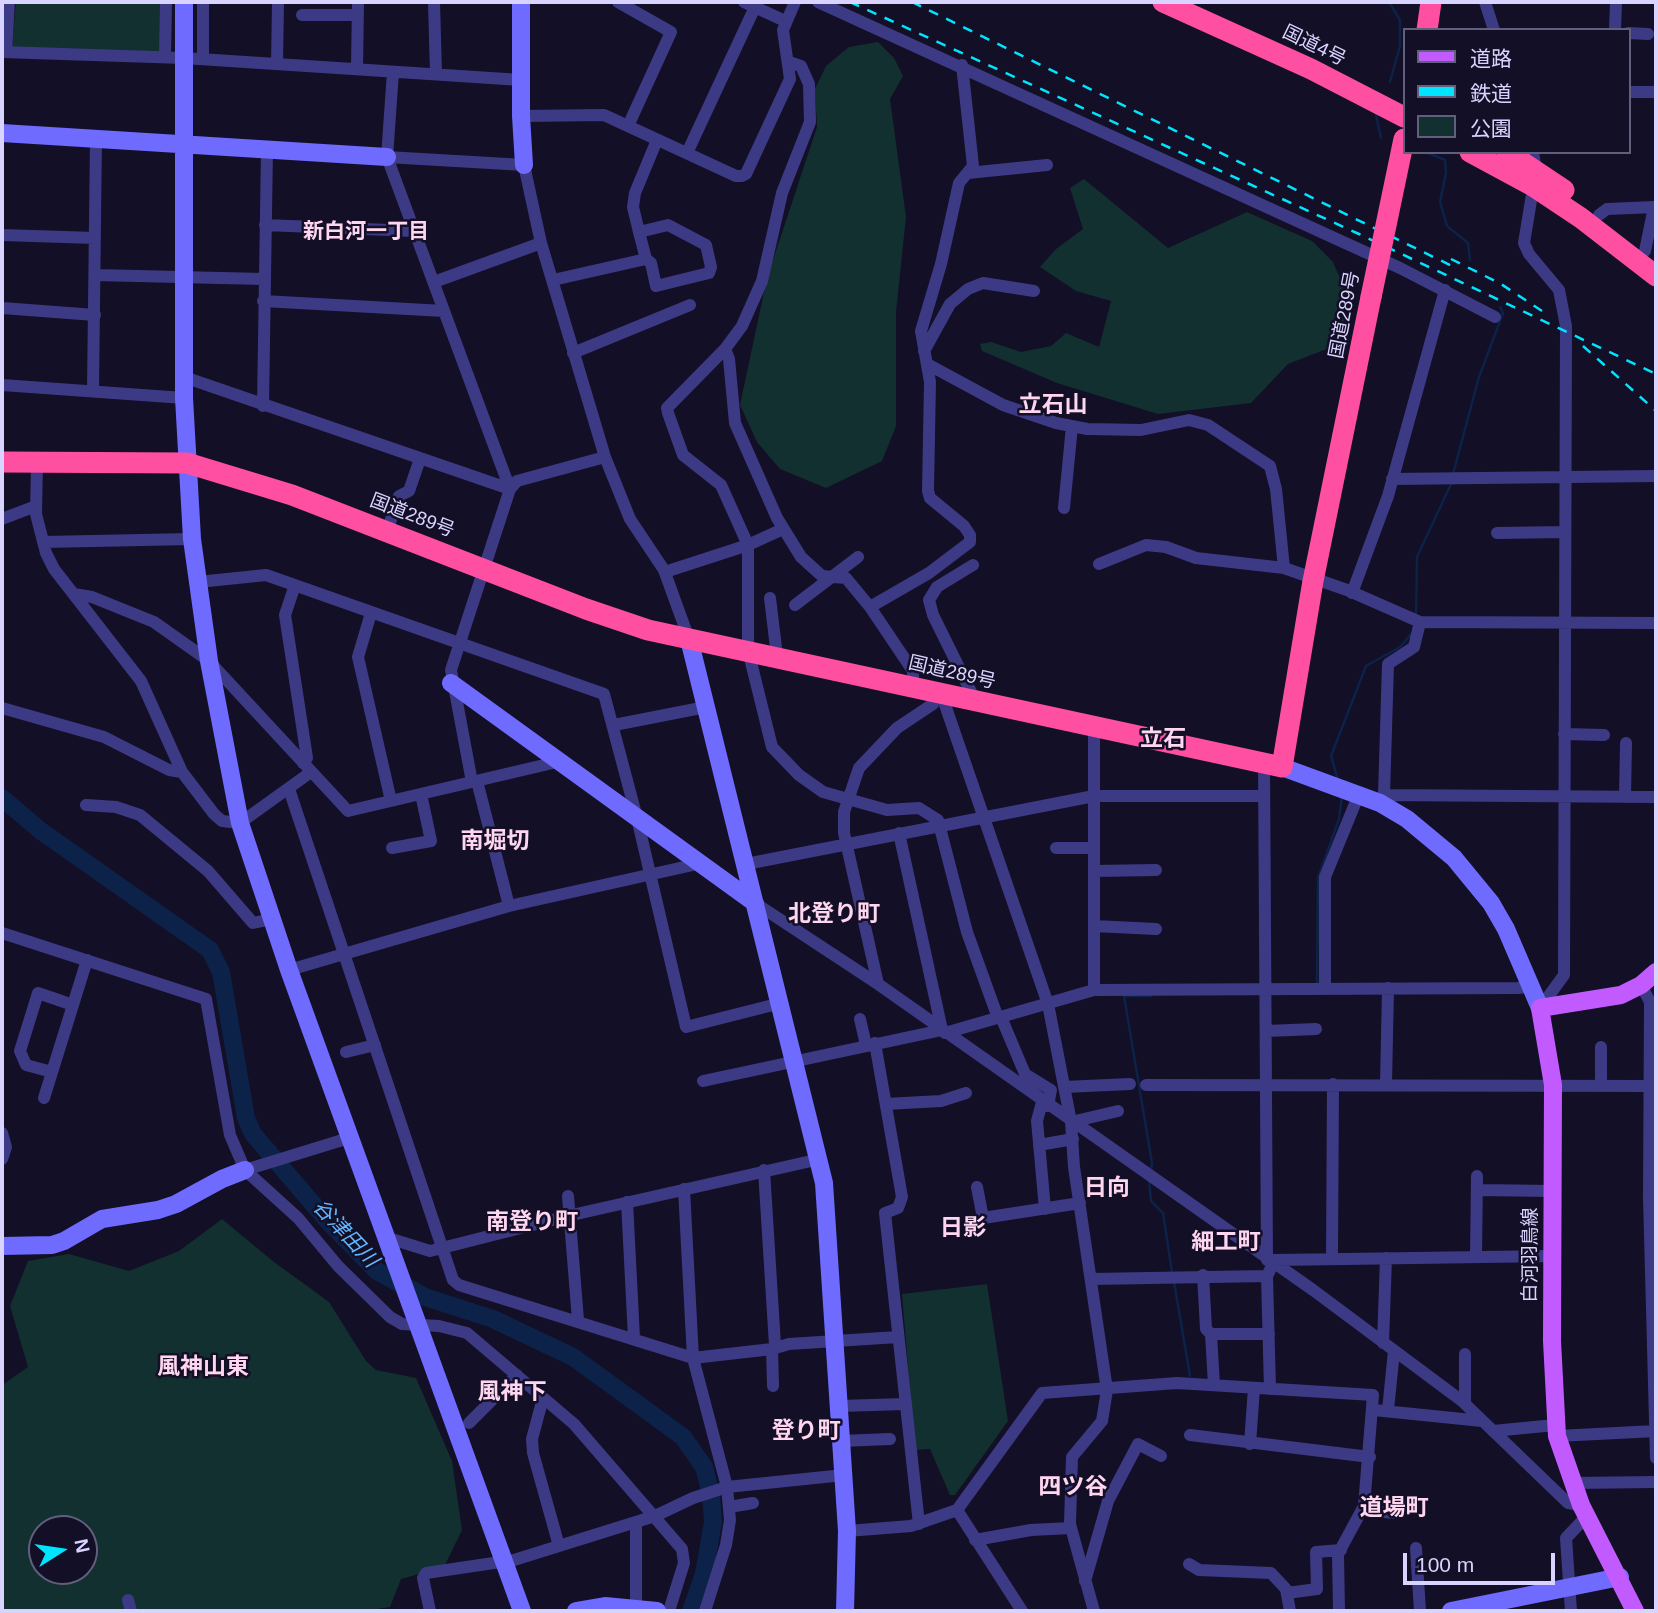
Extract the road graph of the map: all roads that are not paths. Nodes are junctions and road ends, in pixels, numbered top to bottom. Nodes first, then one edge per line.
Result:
1 (9, 2) edge
2 (166, 2) edge
3 (184, 2) edge
4 (203, 2) edge
5 (278, 2) edge
6 (434, 2) edge
7 (521, 2) edge
8 (618, 2) edge
9 (795, 2) edge
10 (818, 2) edge
11 (1163, 2) edge
12 (1199, 2) edge
13 (1431, 2) edge
14 (1485, 2) edge
15 (1616, 2) edge
16 (749, 4) edge
17 (358, 8) edge
18 (302, 15) dead end
19 (785, 21) junction
20 (1428, 27) edge
21 (1493, 28) edge
22 (1615, 28) edge
23 (1630, 33) edge
24 (1648, 34) dead end
25 (4, 52) edge
26 (165, 57) junction
27 (184, 58) junction
28 (202, 59) junction
29 (789, 62) junction
30 (277, 64) junction
31 (962, 65) junction
32 (357, 68) junction
33 (393, 72) junction
34 (436, 74) junction
35 (521, 80) junction
36 (1630, 92) edge
37 (1656, 92) edge
38 (1402, 99) edge
39 (521, 116) junction
40 (1402, 116) edge
41 (628, 126) junction
42 (2, 133) edge
43 (96, 138) junction
44 (657, 140) junction
45 (185, 143) junction
46 (267, 149) junction
47 (1402, 149) edge
48 (687, 153) junction
49 (1478, 154) edge
50 (1510, 154) edge
51 (387, 157) junction
52 (524, 165) junction
53 (1047, 165) dead end
54 (1534, 170) edge
55 (968, 173) junction
56 (1600, 215) junction
57 (265, 225) junction
58 (414, 231) junction
59 (639, 232) junction
60 (2, 235) edge
61 (95, 238) junction
62 (541, 243) junction
63 (1651, 255) edge
64 (646, 259) junction
65 (95, 275) junction
66 (183, 276) junction
67 (1656, 276) edge
68 (264, 278) junction
69 (553, 280) junction
70 (434, 282) junction
71 (1445, 290) junction
72 (1034, 291) dead end
73 (263, 301) junction
74 (690, 305) dead end
75 (2, 308) edge
76 (444, 311) junction
77 (95, 315) junction
78 (1495, 317) dead end
79 (724, 349) junction
80 (924, 351) junction
81 (573, 353) junction
82 (929, 365) junction
83 (184, 377) junction
84 (2, 385) edge
85 (93, 390) junction
86 (184, 398) junction
87 (263, 406) junction
88 (1072, 426) junction
89 (605, 457) junction
90 (420, 459) junction
91 (2, 462) edge
92 (37, 462) junction
93 (187, 463) junction
94 (1656, 476) edge
95 (1564, 477) junction
96 (1392, 479) junction
97 (510, 489) junction
98 (36, 506) junction
99 (1064, 508) dead end
100 (2, 519) edge
101 (783, 529) junction
102 (387, 531) junction
103 (1564, 531) junction
104 (1497, 533) dead end
105 (192, 539) junction
106 (43, 542) junction
107 (748, 545) junction
108 (858, 556) dead end
109 (1099, 564) dead end
110 (973, 565) dead end
111 (1284, 568) junction
112 (486, 569) junction
113 (665, 572) junction
114 (835, 577) junction
115 (1313, 581) junction
116 (198, 582) junction
117 (295, 585) junction
118 (1352, 593) junction
119 (74, 594) junction
120 (770, 598) dead end
121 (795, 605) dead end
122 (870, 607) junction
123 (371, 613) junction
124 (1420, 622) junction
125 (1564, 623) junction
126 (1656, 623) edge
127 (689, 639) junction
128 (459, 642) junction
129 (748, 650) junction
130 (777, 656) junction
131 (209, 661) junction
132 (451, 683) junction
133 (929, 691) junction
134 (976, 702) junction
135 (706, 707) junction
136 (2, 708) edge
137 (614, 725) junction
138 (1094, 726) junction
139 (1564, 734) junction
140 (1604, 735) dead end
141 (1626, 743) dead end
142 (557, 762) junction
143 (1273, 764) junction
144 (307, 768) junction
145 (182, 772) junction
146 (474, 781) junction
147 (289, 789) junction
148 (421, 794) junction
149 (1359, 794) junction
150 (1094, 796) junction
151 (1264, 796) junction
152 (1564, 796) junction
153 (848, 797) junction
154 (1625, 797) junction
155 (1656, 797) edge
156 (1382, 799) junction
157 (391, 802) junction
158 (86, 805) dead end
159 (637, 818) junction
160 (982, 818) junction
161 (240, 823) junction
162 (941, 826) junction
163 (899, 833) junction
164 (846, 843) junction
165 (392, 848) dead end
166 (1056, 848) dead end
167 (1094, 848) junction
168 (744, 857) junction
169 (709, 868) junction
170 (1156, 870) dead end
171 (1094, 871) junction
172 (650, 874) junction
173 (755, 903) junction
174 (509, 906) junction
175 (272, 919) junction
176 (1094, 926) junction
177 (1156, 929) dead end
178 (2, 933) edge
179 (344, 952) junction
180 (87, 960) junction
181 (289, 970) junction
182 (1656, 972) edge
183 (877, 984) junction
184 (1641, 985) junction
185 (1532, 986) junction
186 (1266, 988) junction
187 (1325, 988) junction
188 (1388, 988) junction
189 (1094, 990) junction
190 (781, 1003) junction
191 (1048, 1004) junction
192 (73, 1005) junction
193 (1540, 1008) junction
194 (1000, 1017) junction
195 (860, 1019) dead end
196 (1316, 1029) dead end
197 (1266, 1031) junction
198 (944, 1032) junction
199 (870, 1044) junction
200 (375, 1045) junction
201 (1601, 1046) dead end
202 (346, 1052) dead end
203 (795, 1062) junction
204 (52, 1072) junction
205 (703, 1081) dead end
206 (1130, 1084) dead end
207 (1266, 1084) junction
208 (1333, 1084) junction
209 (1386, 1084) junction
210 (1146, 1085) dead end
211 (1553, 1085) junction
212 (1601, 1085) junction
213 (1653, 1086) edge
214 (1064, 1087) junction
215 (966, 1093) dead end
216 (44, 1098) dead end
217 (886, 1104) junction
218 (1045, 1104) junction
219 (1118, 1111) dead end
220 (1071, 1122) junction
221 (2, 1133) edge
222 (349, 1138) junction
223 (1073, 1139) junction
224 (1039, 1144) junction
225 (820, 1158) junction
226 (2, 1159) edge
227 (249, 1168) junction
228 (764, 1170) junction
229 (1477, 1176) dead end
230 (977, 1187) dead end
231 (684, 1189) junction
232 (1478, 1190) junction
233 (1552, 1191) junction
234 (568, 1196) dead end
235 (627, 1202) junction
236 (1080, 1203) junction
237 (1045, 1209) junction
238 (572, 1215) junction
239 (387, 1244) junction
240 (2, 1245) edge
241 (442, 1248) junction
242 (1653, 1255) edge
243 (1552, 1256) junction
244 (1476, 1257) junction
245 (1387, 1258) junction
246 (1332, 1259) junction
247 (1269, 1267) junction
248 (1202, 1275) junction
249 (1091, 1279) junction
250 (415, 1319) junction
251 (578, 1320) junction
252 (1211, 1334) junction
253 (1269, 1334) junction
254 (898, 1337) junction
255 (634, 1338) junction
256 (835, 1340) junction
257 (1654, 1341) edge
258 (1388, 1347) junction
259 (772, 1349) junction
260 (1465, 1354) dead end
261 (693, 1358) junction
262 (517, 1375) junction
263 (1214, 1385) junction
264 (773, 1386) dead end
265 (1254, 1388) junction
266 (1270, 1389) junction
267 (1107, 1390) junction
268 (543, 1398) junction
269 (905, 1404) junction
270 (1465, 1404) junction
271 (839, 1406) junction
272 (1381, 1410) junction
273 (1482, 1421) junction
274 (469, 1423) dead end
275 (1493, 1431) junction
276 (1556, 1431) junction
277 (1656, 1431) edge
278 (1190, 1435) dead end
279 (890, 1439) dead end
280 (841, 1441) junction
281 (1250, 1444) junction
282 (1161, 1456) dead end
283 (1370, 1457) junction
284 (1656, 1458) edge
285 (844, 1475) junction
286 (1656, 1482) edge
287 (1572, 1483) junction
288 (727, 1488) junction
289 (753, 1503) dead end
290 (729, 1507) junction
291 (957, 1510) junction
292 (1362, 1510) junction
293 (1584, 1511) junction
294 (1395, 1513) dead end
295 (655, 1516) junction
296 (636, 1522) junction
297 (919, 1524) junction
298 (1071, 1528) junction
299 (847, 1531) junction
300 (975, 1540) junction
301 (559, 1546) junction
302 (1416, 1548) dead end
303 (1340, 1550) junction
304 (504, 1563) junction
305 (1189, 1564) dead end
306 (1620, 1577) junction
307 (1084, 1583) junction
308 (1569, 1588) junction
309 (1287, 1593) junction
310 (636, 1608) junction
311 (430, 1611) edge
312 (522, 1611) edge
313 (576, 1611) edge
314 (657, 1611) edge
315 (669, 1611) edge
316 (705, 1611) edge
317 (845, 1611) edge
318 (1021, 1611) edge
319 (1094, 1611) edge
320 (1290, 1611) edge
321 (1339, 1611) edge
322 (1420, 1611) edge
323 (1451, 1611) edge
324 (1571, 1611) edge
325 (1635, 1611) edge

1 - 25 street
2 - 26 street
3 - 27 street
4 - 28 street
5 - 30 street
6 - 34 street
7 - 35 street
8 - 41 street
9 - 19 street
10 - 31 street
11 - 40 highway, 国道4号
12 - 38 highway, 国道4号
13 - 20 highway
14 - 21 street
15 - 22 street
16 - 19 street
16 - 48 street
17 - 18 street
17 - 32 street
19 - 29 street
23 - 24 street
25 - 26 street
26 - 27 street
27 - 28 street
27 - 45 street
28 - 30 street
29 - 48 street
29 - 79 street
30 - 32 street
31 - 55 street
31 - 71 street
32 - 33 street
33 - 34 street
33 - 51 street
34 - 35 street
35 - 39 street
36 - 37 street
39 - 41 street
39 - 52 street
41 - 44 street
42 - 43 street
43 - 45 street
43 - 61 street
44 - 48 street
44 - 59 street
45 - 46 street
45 - 66 street
46 - 51 street
46 - 57 street
47 - 115 highway, 国道289号, bridge
49 - 54 highway
50 - 54 highway
51 - 52 street
51 - 58 street
52 - 62 street
53 - 55 street
54 - 56 highway
54 - 67 highway
54 - 95 street
55 - 80 street
56 - 63 highway
56 - 63 street
57 - 58 street
57 - 68 street
58 - 70 street
59 - 64 street
59 - 64 street
60 - 61 street
61 - 65 street
62 - 69 street
62 - 70 street
64 - 69 street
65 - 66 street
65 - 77 street
66 - 68 street
66 - 83 street
68 - 73 street
69 - 81 street
70 - 76 street
71 - 78 street
71 - 96 street
72 - 80 street
73 - 76 street
73 - 87 street
74 - 81 street
75 - 77 street
76 - 97 street
77 - 85 street
79 - 101 street
79 - 107 street
80 - 82 street
81 - 89 street
82 - 88 street
82 - 122 street
83 - 86 street
83 - 87 street
84 - 85 street
85 - 86 street
86 - 93 street
87 - 90 street
88 - 99 street
88 - 111 street
89 - 97 street
89 - 113 street
90 - 97 street
90 - 102 street
91 - 92 highway, 国道289号
92 - 93 highway, 国道289号
92 - 98 street
93 - 102 highway, 国道289号
93 - 105 street
94 - 95 street
95 - 96 street
95 - 103 street
96 - 118 street
97 - 112 street
98 - 100 street
98 - 106 street
101 - 107 street
101 - 114 street
102 - 112 highway, 国道289号
103 - 104 street
103 - 125 street
105 - 106 street
105 - 116 street
106 - 119 street
107 - 113 street
107 - 129 street
108 - 114 street
109 - 111 street
110 - 134 street
111 - 115 street
112 - 127 highway, 国道289号
112 - 128 street
113 - 127 street
114 - 121 street
114 - 122 street
115 - 118 street
115 - 143 highway, 国道289号
116 - 117 street
116 - 131 street
117 - 123 street
117 - 144 street
118 - 124 street
119 - 131 street
119 - 145 street
120 - 130 street
122 - 133 street
123 - 128 street
123 - 157 street
124 - 125 street
124 - 156 street
125 - 126 street
125 - 139 street
127 - 129 highway, 国道289号
127 - 135 street
128 - 132 street
128 - 137 street
129 - 130 highway, 国道289号
129 - 153 street
130 - 133 highway, 国道289号
131 - 144 street
131 - 161 street
132 - 142 street
132 - 146 street
133 - 134 highway, 国道289号
133 - 153 street
133 - 160 street
134 - 138 highway, 国道289号
135 - 137 street
135 - 168 street
136 - 145 street
137 - 159 street
138 - 143 highway, 国道289号
138 - 150 street
139 - 140 street
139 - 152 street
141 - 154 street
142 - 146 street
142 - 159 street
143 - 149 street
143 - 151 street
144 - 147 street
144 - 157 street
145 - 161 street
146 - 148 street
146 - 174 street
147 - 161 street
147 - 179 street
148 - 157 street
148 - 165 street
149 - 156 street
149 - 187 street
150 - 151 street
150 - 160 street
150 - 167 street
151 - 186 street
152 - 154 street
152 - 156 street
152 - 193 street
153 - 162 street
153 - 164 street
154 - 155 street
156 - 185 street
158 - 175 street
159 - 169 street
159 - 172 street
160 - 162 street
160 - 191 street
161 - 175 street
162 - 163 street
162 - 194 street
163 - 164 street
163 - 198 street
164 - 168 street
164 - 183 street
166 - 167 street
167 - 171 street
168 - 169 street
168 - 173 street
169 - 172 street
169 - 173 street
170 - 171 street
171 - 176 street
172 - 174 street
172 - 190 street
173 - 183 street
173 - 190 street
174 - 179 street
175 - 181 street
176 - 177 street
176 - 189 street
178 - 180 street
179 - 181 street
179 - 200 street
180 - 192 street
180 - 227 street
181 - 222 street
182 - 184 main road
183 - 198 street
184 - 193 main road
184 - 213 street
185 - 188 street
185 - 193 street
186 - 187 street
186 - 189 street
186 - 197 street
187 - 188 street
188 - 209 street
189 - 191 street
190 - 203 street
191 - 194 street
191 - 214 street
192 - 204 street
192 - 204 street
193 - 211 main road, 白河羽鳥線
194 - 198 street
194 - 218 street
195 - 199 street
196 - 197 street
197 - 207 street
198 - 199 street
198 - 218 street
199 - 203 street
199 - 217 street
200 - 202 street
200 - 241 street
201 - 212 street
203 - 205 street
203 - 225 street
204 - 216 street
206 - 214 street
207 - 208 street
207 - 210 street
207 - 247 street
208 - 209 street
208 - 246 street
209 - 211 street
211 - 212 street
211 - 233 main road, 白河羽鳥線
212 - 213 street
213 - 242 street
214 - 220 street
215 - 217 street
217 - 254 street
218 - 220 street
218 - 224 street
219 - 220 street
220 - 223 street
220 - 247 street
221 - 226 street
222 - 227 street
222 - 239 street
223 - 224 street
223 - 236 street
224 - 237 street
225 - 228 street
225 - 256 street
227 - 240 street
227 - 250 street
228 - 231 street
228 - 259 street
229 - 232 street
230 - 237 street
231 - 235 street
231 - 261 street
232 - 233 street
232 - 244 street
233 - 243 main road, 白河羽鳥線
234 - 238 street
235 - 238 street
235 - 255 street
236 - 237 street
236 - 249 street
238 - 241 street
238 - 251 street
239 - 241 street
239 - 250 street
241 - 251 street
242 - 257 street
243 - 244 street
243 - 276 main road, 白河羽鳥線
244 - 245 street
245 - 246 street
245 - 258 street
246 - 247 street
247 - 248 street
247 - 253 street
247 - 258 street
248 - 249 street
248 - 252 street
249 - 267 street
250 - 262 street
250 - 304 street
251 - 255 street
252 - 253 street
252 - 263 street
253 - 266 street
254 - 256 street
254 - 269 street
255 - 261 street
256 - 259 street
256 - 271 street
257 - 277 street
258 - 270 street
258 - 272 street
259 - 261 street
259 - 264 street
260 - 270 street
261 - 288 street
262 - 268 street
262 - 274 street
263 - 265 street
263 - 267 street
265 - 266 street
265 - 281 street
266 - 272 street
267 - 291 street
267 - 298 street
268 - 295 street
268 - 301 street
269 - 271 street
269 - 297 street
270 - 273 street
271 - 280 street
272 - 273 street
272 - 283 street
273 - 275 street
275 - 276 street
275 - 293 street
276 - 277 street
276 - 287 main road, 白河羽鳥線
277 - 284 street
278 - 281 street
279 - 280 street
280 - 285 street
281 - 283 street
282 - 307 street
283 - 292 street
285 - 288 street
285 - 299 street
286 - 287 street
287 - 293 main road, 白河羽鳥線
288 - 290 street
288 - 295 street
289 - 290 street
290 - 316 street
291 - 297 street
291 - 300 street
292 - 294 street
292 - 303 street
293 - 306 main road, 白河羽鳥線
293 - 308 street
295 - 296 street
295 - 315 street
296 - 301 street
296 - 310 street
297 - 299 street
298 - 300 street
298 - 307 street
299 - 317 street
300 - 318 street
301 - 304 street
302 - 322 street
303 - 309 street
303 - 321 street
304 - 311 street
304 - 312 street
305 - 309 street
306 - 308 street
306 - 325 main road, 白河羽鳥線
307 - 319 street
308 - 323 street
308 - 324 street
309 - 320 street
310 - 313 street
310 - 314 street

